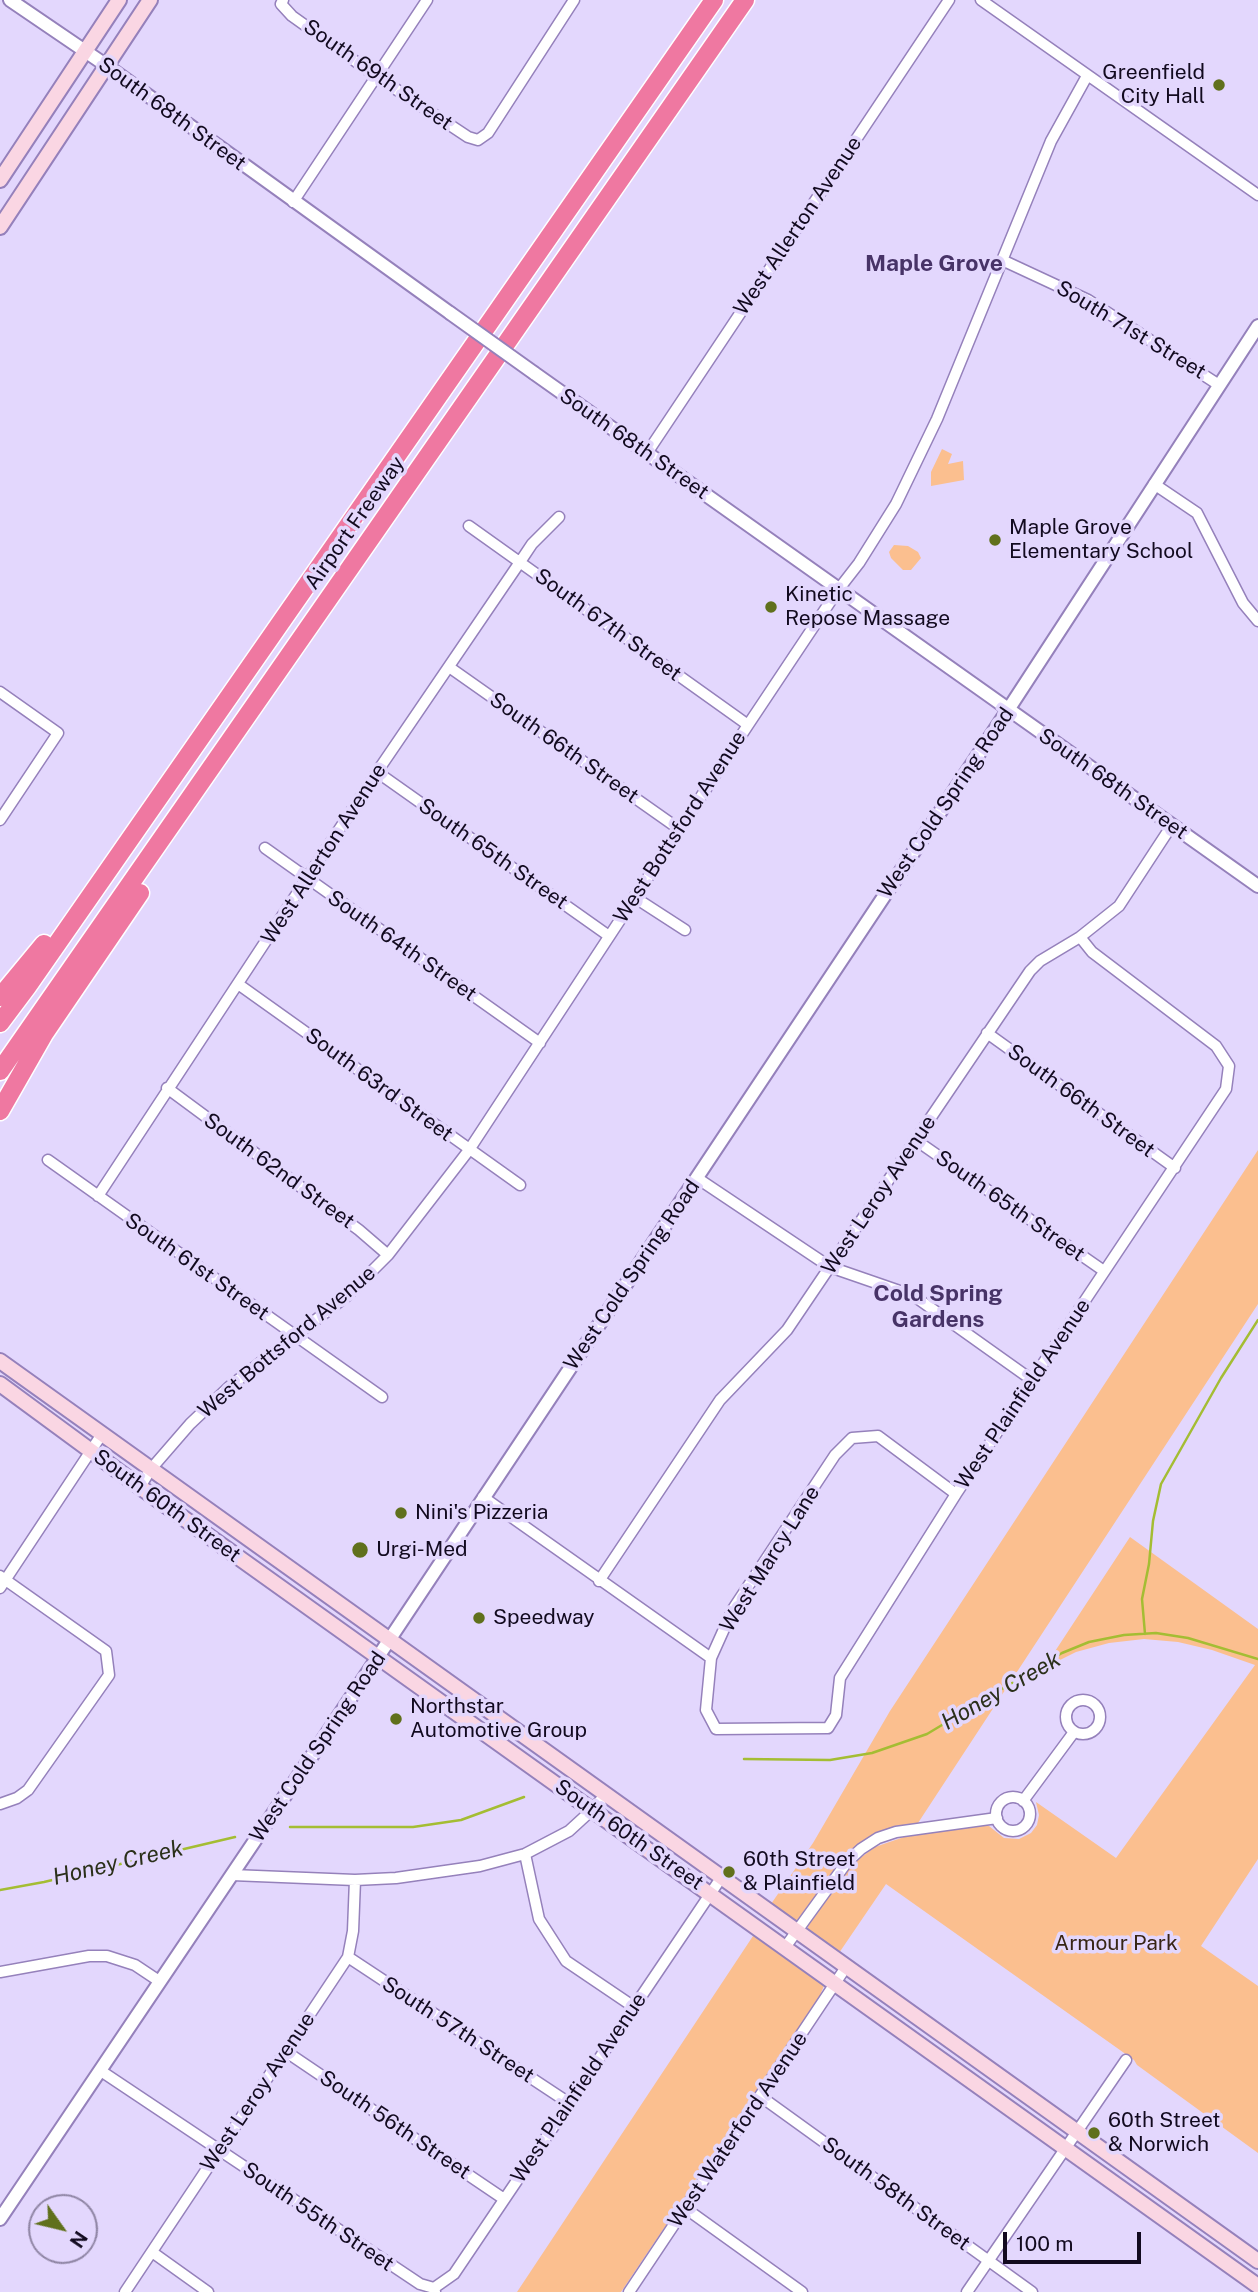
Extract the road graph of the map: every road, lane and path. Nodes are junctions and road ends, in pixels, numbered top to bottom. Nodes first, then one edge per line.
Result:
1 (10, 0) edge
2 (119, 0) edge
3 (150, 0) edge
4 (427, 0) edge
5 (574, 0) edge
6 (714, 0) edge
7 (745, 0) edge
8 (949, 0) edge
9 (981, 0) edge
10 (282, 2) edge
11 (85, 52) junction
12 (107, 66) junction
13 (376, 76) junction
14 (1087, 76) junction
15 (0, 180) edge
16 (1258, 195) edge
17 (293, 202) junction
18 (0, 227) edge
19 (1002, 260) junction
20 (1258, 326) edge
21 (1219, 385) junction
22 (647, 453) junction
23 (1154, 484) junction
24 (559, 517) dead end
25 (469, 526) dead end
26 (520, 562) junction
27 (838, 590) junction
28 (1258, 621) edge
29 (449, 667) junction
30 (0, 692) edge
31 (1008, 710) junction
32 (747, 725) junction
33 (377, 772) junction
34 (196, 792) junction
35 (0, 820) edge
36 (143, 820) junction
37 (1172, 825) junction
38 (679, 830) junction
39 (264, 848) dead end
40 (308, 879) junction
41 (1258, 886) edge
42 (634, 897) junction
43 (685, 930) dead end
44 (609, 936) junction
45 (1080, 937) junction
46 (238, 984) junction
47 (0, 997) edge
48 (0, 1023) edge
49 (987, 1033) junction
50 (540, 1043) junction
51 (0, 1071) edge
52 (167, 1088) junction
53 (0, 1111) edge
54 (917, 1141) junction
55 (469, 1150) junction
56 (48, 1160) dead end
57 (1175, 1168) junction
58 (697, 1178) junction
59 (520, 1185) dead end
60 (98, 1196) junction
61 (388, 1255) junction
62 (830, 1267) junction
63 (1104, 1271) junction
64 (295, 1336) junction
65 (0, 1361) edge
66 (1032, 1380) junction
67 (0, 1384) edge
68 (382, 1397) dead end
69 (102, 1434) junction
70 (92, 1451) junction
71 (151, 1469) junction
72 (140, 1486) junction
73 (956, 1493) junction
74 (483, 1497) junction
75 (2, 1581) edge
76 (599, 1581) junction
77 (389, 1640) junction
78 (378, 1657) junction
79 (711, 1658) junction
80 (428, 1692) junction
81 (464, 1694) junction
82 (716, 1728) joint
83 (1074, 1731) dead end
84 (605, 1795) junction
85 (1023, 1801) junction
86 (0, 1804) edge
87 (593, 1810) junction
88 (997, 1818) junction
89 (525, 1854) junction
90 (232, 1875) junction
91 (721, 1878) junction
92 (355, 1880) junction
93 (711, 1893) junction
94 (796, 1932) junction
95 (786, 1946) junction
96 (348, 1957) junction
97 (846, 1967) junction
98 (0, 1972) edge
99 (159, 1981) junction
100 (836, 1982) junction
101 (634, 2007) junction
102 (285, 2051) junction
103 (1126, 2060) dead end
104 (101, 2070) junction
105 (760, 2096) junction
106 (569, 2103) junction
107 (1076, 2133) junction
108 (1066, 2147) junction
109 (219, 2151) junction
110 (504, 2199) junction
111 (685, 2208) junction
112 (0, 2219) edge
113 (1171, 2224) junction
114 (152, 2252) junction
115 (1252, 2257) edge
116 (988, 2261) junction
117 (1258, 2286) edge
118 (435, 2290) edge
119 (125, 2292) edge
120 (208, 2292) edge
121 (629, 2292) edge
122 (802, 2292) edge
123 (967, 2292) edge
124 (1032, 2292) edge

1 - 11 street, South 68th Street
2 - 11 main road
3 - 12 main road
4 - 13 street
5 - 13 street, South 69th Street
6 - 36 highway, Airport Freeway
7 - 34 highway, Airport Freeway
8 - 22 street, West Allerton Avenue
9 - 14 street
10 - 13 street, South 69th Street
11 - 12 street, South 68th Street
11 - 15 main road
12 - 17 street, South 68th Street
12 - 18 main road
13 - 17 street
14 - 16 street
14 - 19 street, West Bottsford Avenue
17 - 22 street, South 68th Street, bridge
19 - 21 street, South 71st Street
19 - 27 street, West Bottsford Avenue
20 - 21 street, West Cold Spring Road
21 - 23 street, West Cold Spring Road
22 - 27 street, South 68th Street
23 - 28 street
23 - 31 street, West Cold Spring Road
24 - 26 street, West Allerton Avenue
25 - 26 street, South 67th Street
26 - 29 street, West Allerton Avenue
26 - 32 street, South 67th Street
27 - 31 street, South 68th Street
27 - 32 street, West Bottsford Avenue
29 - 33 street, West Allerton Avenue
29 - 38 street, South 66th Street
30 - 35 street
31 - 37 street, South 68th Street
31 - 58 street, West Cold Spring Road
32 - 38 street, West Bottsford Avenue
33 - 40 street, West Allerton Avenue
33 - 44 street, South 65th Street
34 - 51 highway, Airport Freeway
34 - 53 highway
36 - 47 highway
36 - 48 highway, Airport Freeway
37 - 41 street, South 68th Street
37 - 45 street, West Leroy Avenue
38 - 42 street, West Bottsford Avenue
39 - 40 street, South 64th Street
40 - 46 street, West Allerton Avenue
40 - 50 street, South 64th Street
42 - 43 street
42 - 44 street, West Bottsford Avenue
44 - 50 street, West Bottsford Avenue
45 - 49 street, West Leroy Avenue
45 - 57 street, West Plainfield Avenue
46 - 52 street, West Allerton Avenue
46 - 55 street, South 63rd Street
49 - 54 street, West Leroy Avenue
49 - 57 street, South 66th Street
50 - 55 street, West Bottsford Avenue
52 - 60 street, West Allerton Avenue
52 - 61 street, South 62nd Street
54 - 62 street, West Leroy Avenue
54 - 63 street, South 65th Street
55 - 59 street, South 63rd Street
55 - 61 street, West Bottsford Avenue
56 - 60 street, South 61st Street
57 - 63 street, West Plainfield Avenue
58 - 62 street
58 - 74 street, West Cold Spring Road
60 - 64 street, South 61st Street
61 - 64 street, West Bottsford Avenue
62 - 66 street
62 - 76 street, West Leroy Avenue
63 - 66 street, West Plainfield Avenue
64 - 68 street, South 61st Street
64 - 71 street, West Bottsford Avenue
65 - 69 main road, South 60th Street
66 - 73 street, West Plainfield Avenue
67 - 70 main road, South 60th Street
69 - 70 street
69 - 71 main road, South 60th Street
70 - 72 main road, South 60th Street
70 - 75 street
71 - 72 street, West Bottsford Avenue
71 - 77 main road, South 60th Street
72 - 78 main road, South 60th Street
73 - 79 street, West Marcy Lane
73 - 82 street, West Plainfield Avenue
74 - 76 street
74 - 77 street, West Cold Spring Road
75 - 86 street
76 - 79 street
77 - 78 street, West Cold Spring Road
77 - 81 main road, South 60th Street
78 - 80 main road, South 60th Street
78 - 90 street, West Cold Spring Road
79 - 82 street, West Marcy Lane
80 - 81 main road
80 - 87 main road, South 60th Street
81 - 84 main road, South 60th Street
83 - 85 street
84 - 87 street
84 - 91 main road, South 60th Street
85 - 88 street
85 - 88 street
87 - 89 street
87 - 93 main road, South 60th Street
88 - 94 street
89 - 92 street
89 - 101 street
90 - 92 street
90 - 99 street, West Cold Spring Road
91 - 93 street, West Plainfield Avenue
91 - 94 main road, South 60th Street
92 - 96 street, West Leroy Avenue
93 - 95 main road, South 60th Street
93 - 101 street, West Plainfield Avenue
94 - 95 street
94 - 97 main road, South 60th Street
95 - 100 main road, South 60th Street
96 - 102 street, West Leroy Avenue
96 - 106 street, South 57th Street
97 - 100 street, West Waterford Avenue
97 - 107 main road, South 60th Street
98 - 99 street
99 - 104 street, West Cold Spring Road
100 - 105 street, West Waterford Avenue
100 - 108 main road, South 60th Street
101 - 106 street, West Plainfield Avenue
102 - 109 street, West Leroy Avenue
102 - 110 street, South 56th Street
103 - 107 street
104 - 109 street, South 55th Street
104 - 112 street, West Cold Spring Road
105 - 111 street, West Waterford Avenue
105 - 116 street, South 58th Street
106 - 110 street, West Plainfield Avenue
107 - 108 street
107 - 115 main road, South 60th Street
108 - 113 main road, South 60th Street
108 - 116 street
109 - 114 street, West Leroy Avenue
109 - 118 street, South 55th Street
110 - 118 street, West Plainfield Avenue
111 - 121 street, West Waterford Avenue
111 - 122 street
113 - 115 main road
113 - 117 main road, South 60th Street
114 - 119 street, West Leroy Avenue
114 - 120 street
116 - 123 street
116 - 124 street, South 58th Street

